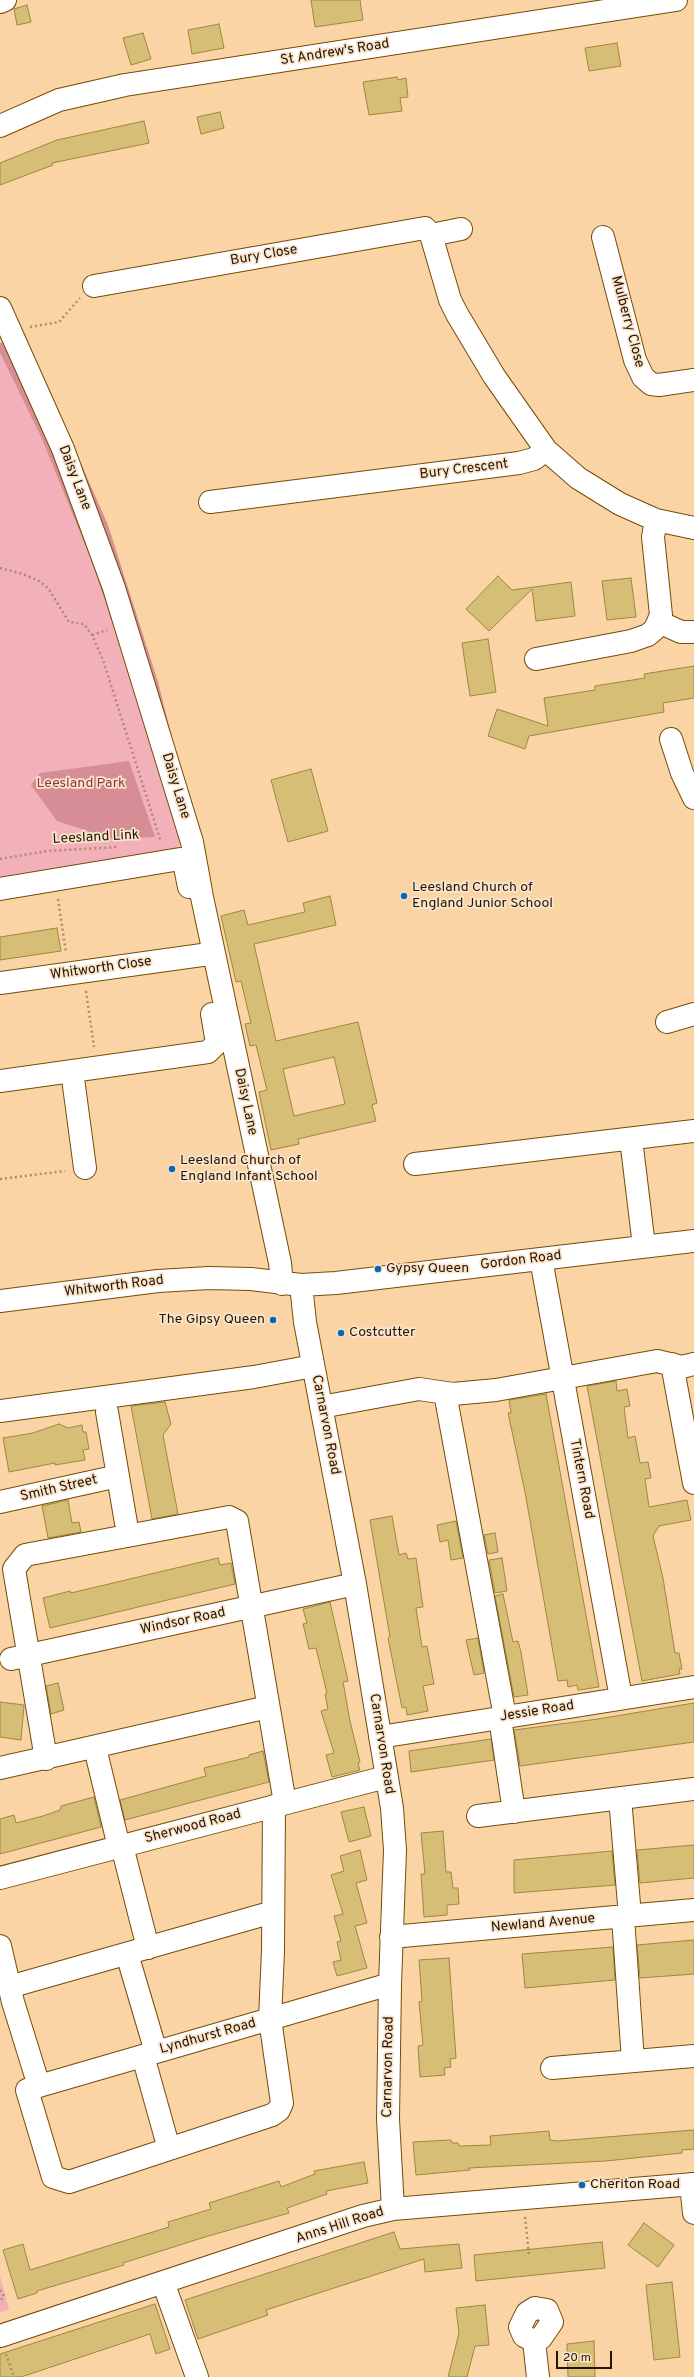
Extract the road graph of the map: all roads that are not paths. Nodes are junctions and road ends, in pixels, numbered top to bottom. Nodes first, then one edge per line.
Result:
1 (6, 0) edge
2 (676, 0) edge
3 (0, 2) edge
4 (0, 126) edge
5 (461, 229) dead end
6 (431, 235) junction
7 (603, 237) dead end
8 (94, 286) road end
9 (7, 321) edge
10 (694, 380) edge
11 (546, 450) junction
12 (210, 502) dead end
13 (656, 520) junction
14 (694, 528) edge
15 (659, 622) junction
16 (694, 632) edge
17 (536, 659) dead end
18 (671, 738) dead end
19 (694, 798) edge
20 (0, 889) edge
21 (202, 955) junction
22 (0, 983) edge
23 (694, 1014) edge
24 (667, 1022) dead end
25 (72, 1071) junction
26 (0, 1081) edge
27 (694, 1131) edge
28 (631, 1139) junction
29 (416, 1164) dead end
30 (85, 1168) road end
31 (694, 1241) edge
32 (644, 1246) junction
33 (541, 1259) junction
34 (228, 1278) joint
35 (292, 1284) junction
36 (1, 1297) edge
37 (672, 1364) junction
38 (694, 1364) edge
39 (313, 1366) junction
40 (562, 1378) junction
41 (445, 1393) junction
42 (321, 1407) junction
43 (0, 1412) edge
44 (107, 1412) dead end
45 (118, 1476) junction
46 (694, 1483) edge
47 (0, 1502) edge
48 (126, 1523) dead end
49 (355, 1584) junction
50 (252, 1607) junction
51 (21, 1657) junction
52 (694, 1687) edge
53 (621, 1698) junction
54 (268, 1707) junction
55 (503, 1718) junction
56 (380, 1737) junction
57 (96, 1748) junction
58 (46, 1759) junction
59 (0, 1768) edge
60 (386, 1777) junction
61 (694, 1789) edge
62 (620, 1798) junction
63 (279, 1805) junction
64 (514, 1812) junction
65 (478, 1816) dead end
66 (121, 1846) junction
67 (0, 1878) edge
68 (694, 1910) edge
69 (274, 1912) junction
70 (626, 1916) junction
71 (391, 1937) junction
72 (0, 1946) edge
73 (148, 1948) junction
74 (127, 1954) junction
75 (390, 1984) junction
76 (9, 1987) junction
77 (270, 2019) junction
78 (150, 2054) junction
79 (694, 2056) edge
80 (633, 2061) junction
81 (552, 2068) dead end
82 (33, 2088) junction
83 (169, 2149) junction
84 (692, 2184) edge
85 (393, 2209) junction
86 (694, 2213) edge
87 (163, 2282) junction
88 (0, 2336) edge
89 (534, 2341) dead end
90 (197, 2377) edge
91 (538, 2377) edge

1 - 3 street
2 - 4 street, St Andrew's Road
5 - 6 street, Bury Close
6 - 8 street, Bury Close
6 - 11 street
7 - 10 street, Mulberry Close
9 - 35 street, Daisy Lane
11 - 12 street, Bury Crescent
11 - 13 street
13 - 14 street
13 - 15 street
15 - 16 street
15 - 17 street
18 - 19 street
20 - 21 street
21 - 22 street, Whitworth Close
21 - 25 street
23 - 24 street
25 - 26 street
25 - 30 street
27 - 28 street
28 - 29 street
28 - 32 street
31 - 32 street, Gordon Road
32 - 33 street, Gordon Road
33 - 35 street, Gordon Road
33 - 40 street, Tintern Road
34 - 35 street, Gordon Road
34 - 36 street, Whitworth Road
35 - 39 street, Carnarvon Road
37 - 38 street
37 - 40 street
37 - 46 street
39 - 42 street, Carnarvon Road
39 - 43 street
40 - 41 street
40 - 53 street, Tintern Road
41 - 42 street
41 - 55 street
42 - 49 street, Carnarvon Road
44 - 45 street
45 - 47 street, Smith Street
45 - 48 street
49 - 50 street, Windsor Road
49 - 56 street, Carnarvon Road
50 - 51 street, Windsor Road
50 - 51 street
50 - 54 street
51 - 58 street
52 - 53 street, Jessie Road
53 - 55 street, Jessie Road
54 - 57 street
54 - 63 street
55 - 56 street, Jessie Road
55 - 64 street
56 - 60 street, Carnarvon Road
57 - 58 street
57 - 66 street
58 - 59 street
60 - 63 street, Sherwood Road
60 - 71 street, Carnarvon Road
61 - 62 street
62 - 64 street
62 - 70 street
63 - 66 street, Sherwood Road
63 - 69 street
64 - 65 street
66 - 67 street, Sherwood Road
66 - 73 street
68 - 70 street, Newland Avenue
69 - 73 street
69 - 77 street
70 - 71 street, Newland Avenue
70 - 80 street
71 - 75 street, Carnarvon Road
72 - 76 street
73 - 74 street
74 - 76 street
74 - 78 street
75 - 77 street, Lyndhurst Road
75 - 85 street, Carnarvon Road
76 - 82 street
77 - 78 street, Lyndhurst Road
77 - 83 street
78 - 82 street, Lyndhurst Road
78 - 83 street
79 - 80 street
80 - 81 street
82 - 83 street
84 - 85 street, Anns Hill Road
84 - 86 street
85 - 87 street, Anns Hill Road
87 - 88 street, Anns Hill Road
87 - 90 street
89 - 91 street

